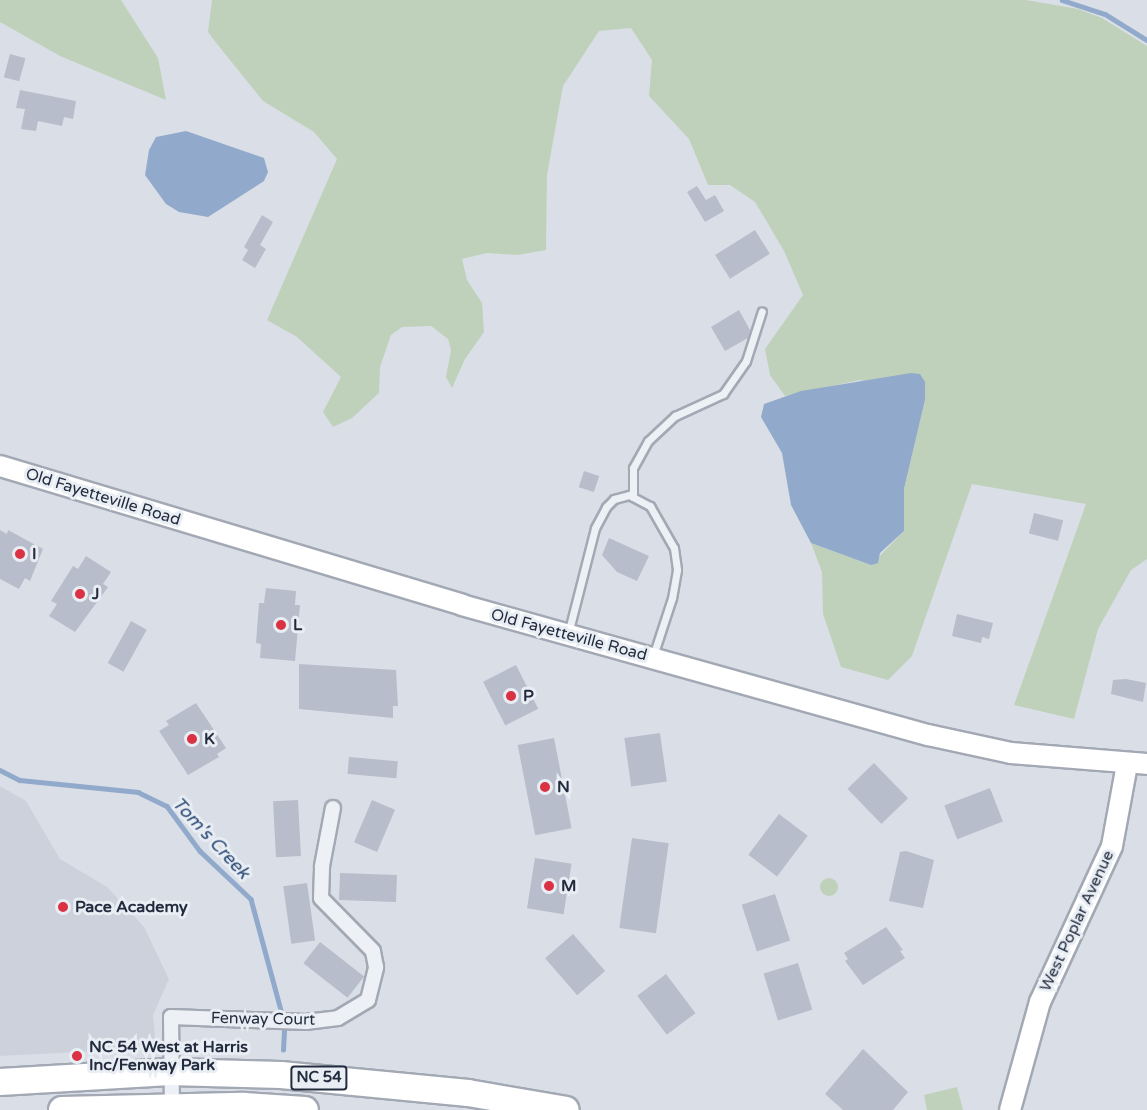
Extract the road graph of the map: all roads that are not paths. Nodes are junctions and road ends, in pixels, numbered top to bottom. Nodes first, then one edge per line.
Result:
1 (762, 311) dead end
2 (0, 466) edge
3 (633, 497) junction
4 (567, 634) junction
5 (652, 658) junction
6 (1127, 764) junction
7 (1147, 764) edge
8 (333, 808) dead end
9 (170, 1072) junction
10 (0, 1082) edge
11 (171, 1108) edge
12 (62, 1110) edge
13 (305, 1110) edge
14 (566, 1110) edge
15 (1010, 1110) edge

1 - 3 lane
2 - 4 street, Old Fayetteville Road
3 - 4 lane
3 - 5 lane
4 - 5 street, Old Fayetteville Road
5 - 6 street, Old Fayetteville Road
6 - 7 street, Old Fayetteville Road
6 - 15 street, West Poplar Avenue
8 - 9 street, Fenway Court
9 - 10 highway, NC 54
9 - 11 street
9 - 14 highway, NC 54
11 - 12 highway, NC 54
11 - 13 highway, NC 54

